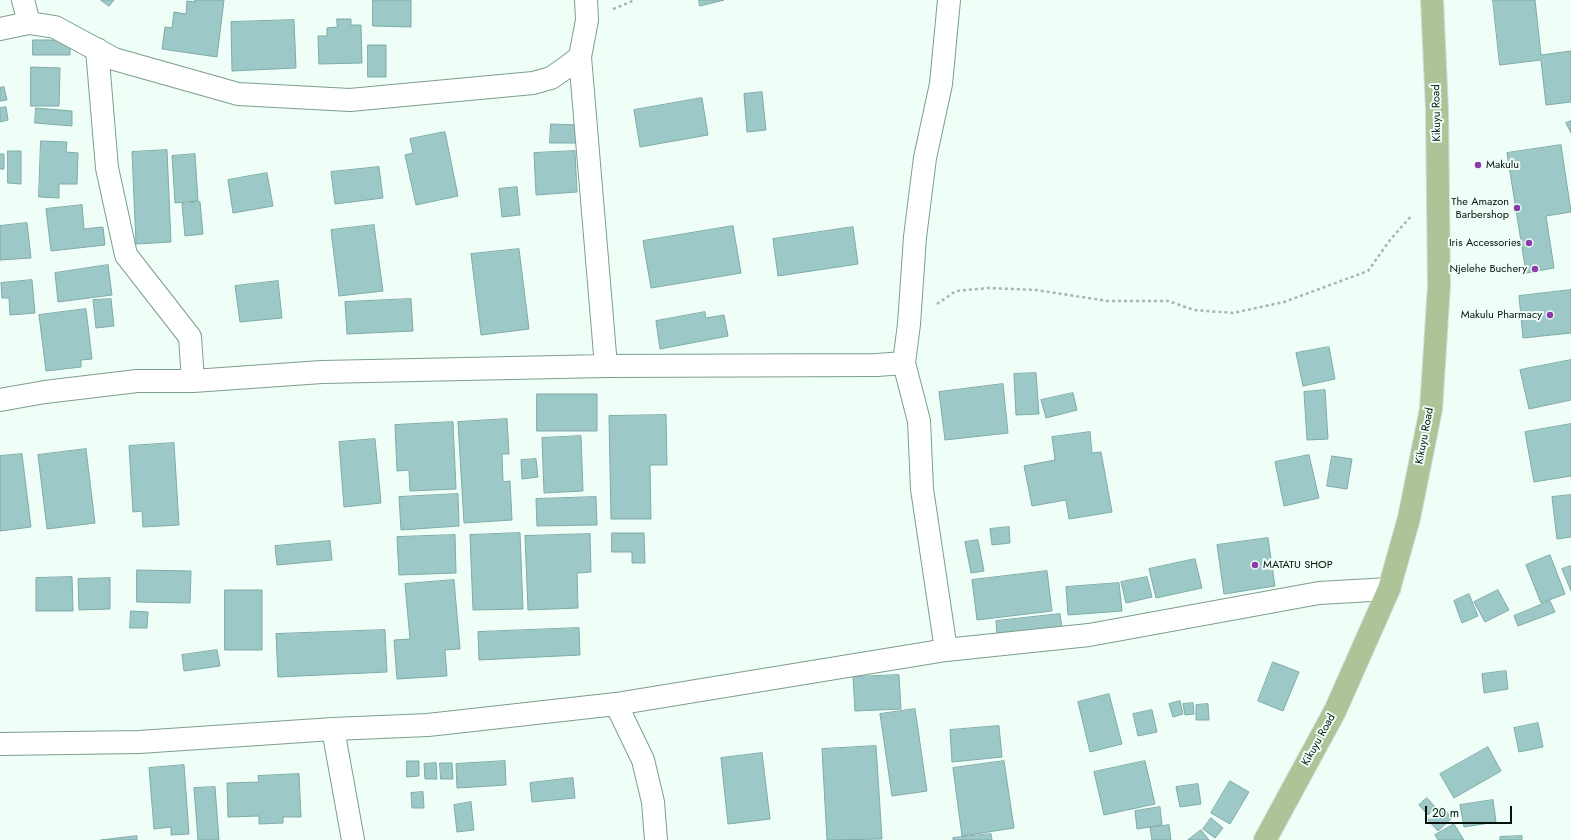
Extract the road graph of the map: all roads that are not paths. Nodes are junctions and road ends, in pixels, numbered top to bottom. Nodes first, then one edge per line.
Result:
1 (24, 0) edge
2 (586, 0) edge
3 (949, 0) edge
4 (1432, 0) edge
5 (29, 22) junction
6 (0, 29) edge
7 (97, 49) junction
8 (580, 56) junction
9 (904, 363) junction
10 (606, 366) junction
11 (193, 381) junction
12 (0, 400) edge
13 (1389, 589) junction
14 (946, 650) junction
15 (616, 704) junction
16 (334, 729) junction
17 (0, 744) edge
18 (353, 840) edge
19 (656, 840) edge
20 (1265, 840) edge

1 - 5 street
2 - 8 street
3 - 9 street
4 - 13 main road, Kikuyu Road
5 - 6 street
5 - 7 street
7 - 8 street
7 - 11 street
8 - 10 street
9 - 10 street
9 - 14 street
10 - 11 street
11 - 12 street
13 - 14 street
13 - 20 main road, Kikuyu Road
14 - 15 street
15 - 16 street
15 - 19 street
16 - 17 street
16 - 18 street

